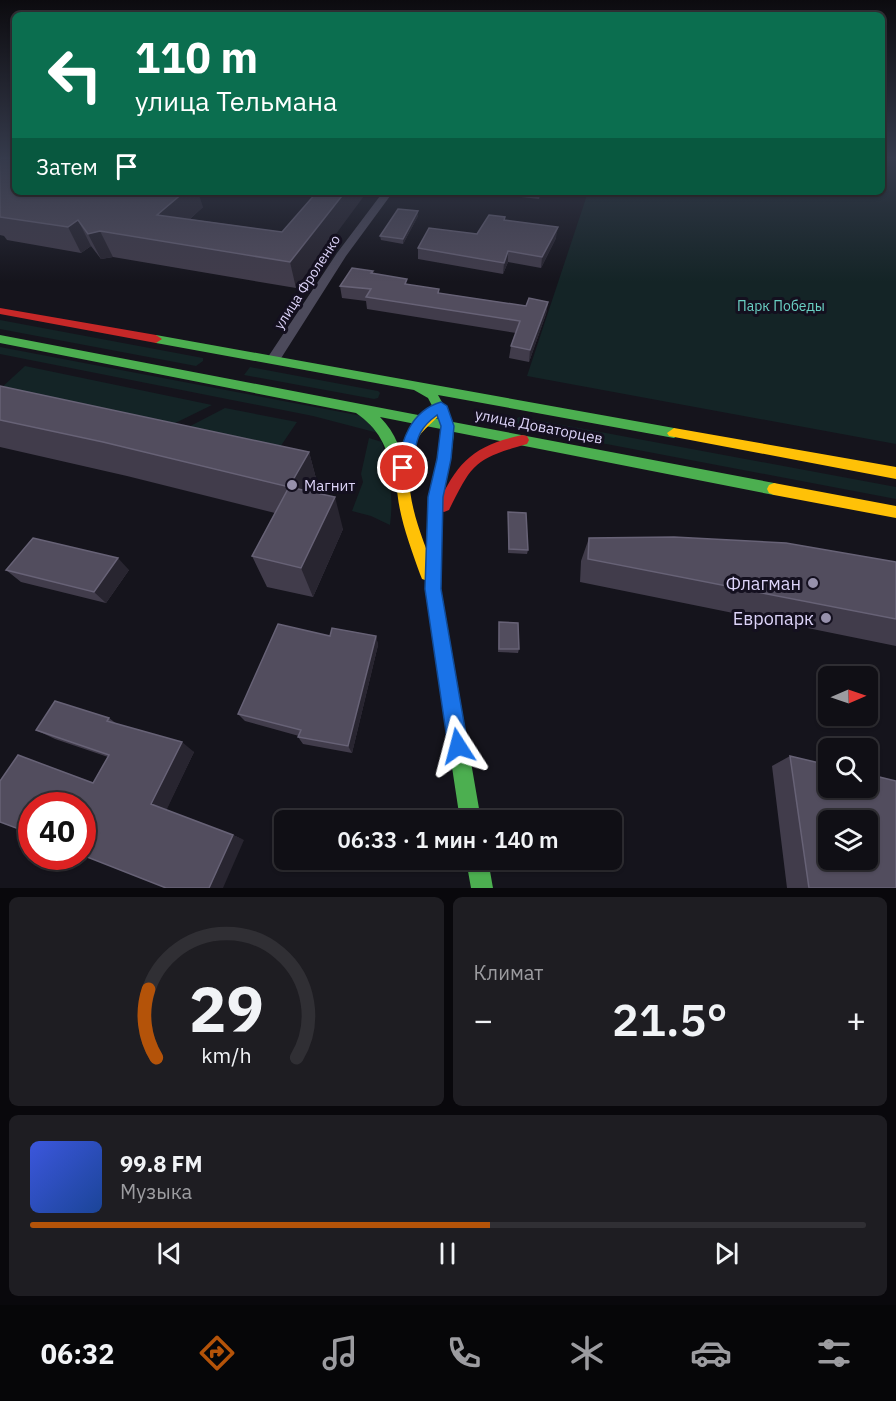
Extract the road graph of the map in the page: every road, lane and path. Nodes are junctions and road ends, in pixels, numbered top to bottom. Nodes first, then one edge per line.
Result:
1 (382, 199) edge
2 (0, 310) edge
3 (0, 339) edge
4 (273, 360) junction
5 (219, 366) junction
6 (418, 387) junction
7 (483, 399) junction
8 (441, 406) junction
9 (360, 409) junction
10 (421, 420) junction
11 (448, 426) junction
12 (522, 440) junction
13 (896, 473) edge
14 (403, 501) junction
15 (896, 512) edge
16 (434, 532) junction
17 (433, 589) junction
18 (468, 810) edge
19 (479, 870) edge
20 (482, 888) edge

1 - 4 street, улица Фроленко
2 - 5 main road, улица Доваторцев
3 - 5 main road, улица Доваторцев
4 - 5 main road, улица Доваторцев
4 - 6 main road, улица Доваторцев
5 - 9 main road, улица Доваторцев
6 - 7 main road, улица Доваторцев
6 - 8 main road
7 - 8 main road
7 - 13 main road, улица Доваторцев
8 - 10 main road
8 - 11 main road
9 - 10 main road, улица Доваторцев
9 - 14 main road
10 - 11 main road, улица Доваторцев
10 - 14 main road
11 - 12 main road, улица Доваторцев
11 - 16 main road
12 - 15 main road, улица Доваторцев
12 - 16 main road
14 - 17 main road
16 - 17 main road
17 - 18 main road
19 - 20 main road

